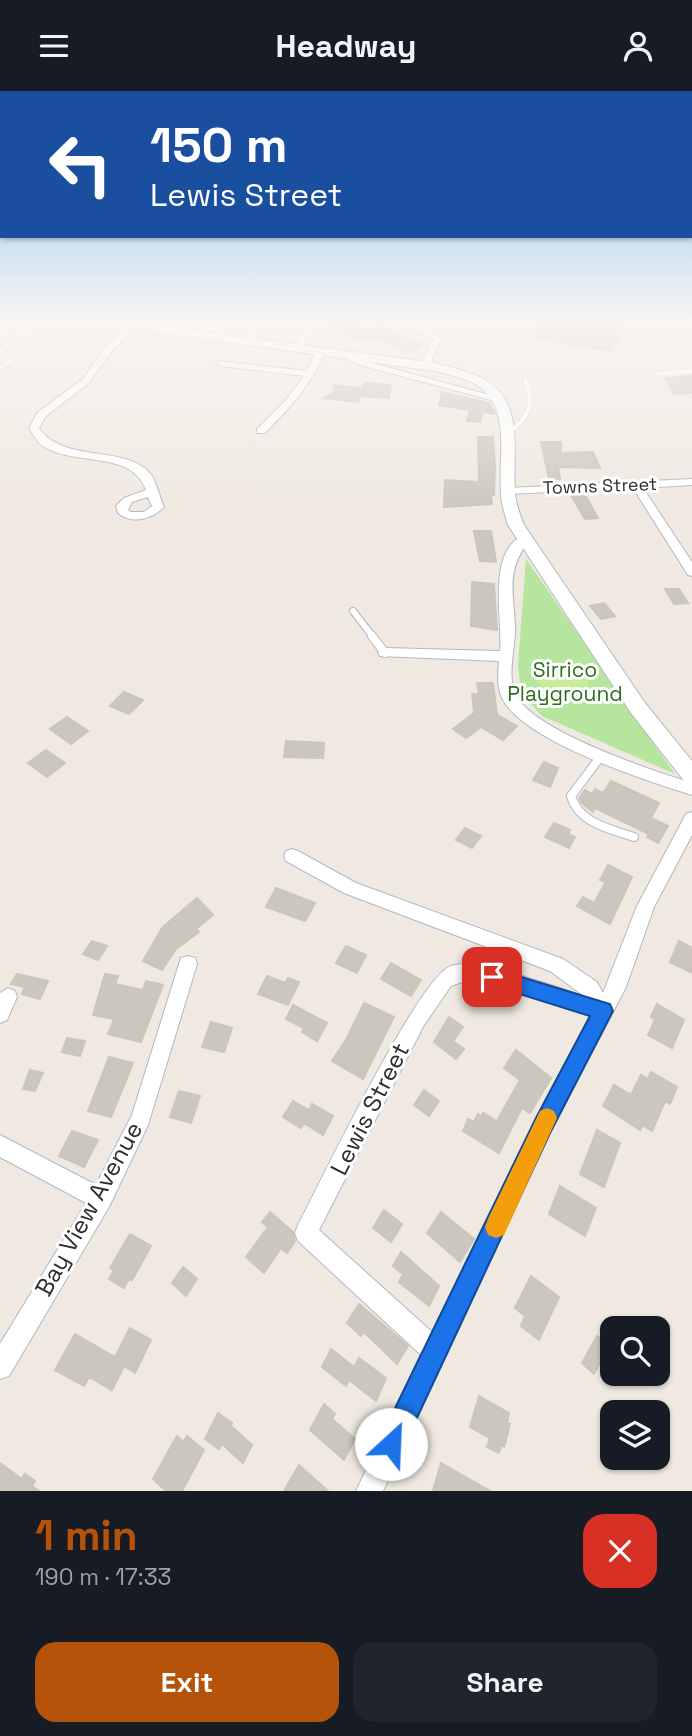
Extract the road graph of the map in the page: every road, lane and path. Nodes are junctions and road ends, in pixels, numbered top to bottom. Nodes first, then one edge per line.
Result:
1 (83, 383) edge
2 (304, 383) edge
3 (439, 383) edge
4 (479, 383) edge
5 (527, 383) edge
6 (499, 399) junction
7 (261, 431) dead end
8 (509, 432) junction
9 (692, 482) edge
10 (636, 485) junction
11 (508, 491) junction
12 (152, 492) dead end
13 (524, 539) junction
14 (692, 572) edge
15 (353, 611) dead end
16 (385, 653) joint
17 (506, 656) junction
18 (601, 756) junction
19 (692, 776) edge
20 (692, 789) edge
21 (692, 819) edge
22 (634, 837) dead end
23 (292, 856) dead end
24 (187, 964) dead end
25 (603, 1011) junction
26 (0, 1146) edge
27 (101, 1199) junction
28 (435, 1351) junction
29 (0, 1367) edge
30 (369, 1491) edge

1 - 12 street
2 - 7 street
3 - 6 street
4 - 6 street
5 - 8 lane
6 - 8 street
8 - 11 street
9 - 10 street, Towns Street
10 - 11 street, Towns Street
10 - 14 street
11 - 13 street
13 - 17 street
13 - 19 street
15 - 16 lane
16 - 17 street
17 - 18 street
18 - 20 street
18 - 22 lane
21 - 25 street
23 - 25 street
24 - 27 street, Bay View Avenue
25 - 28 street
25 - 28 street, Lewis Street
26 - 27 street
27 - 29 street, Bay View Avenue
28 - 30 street

